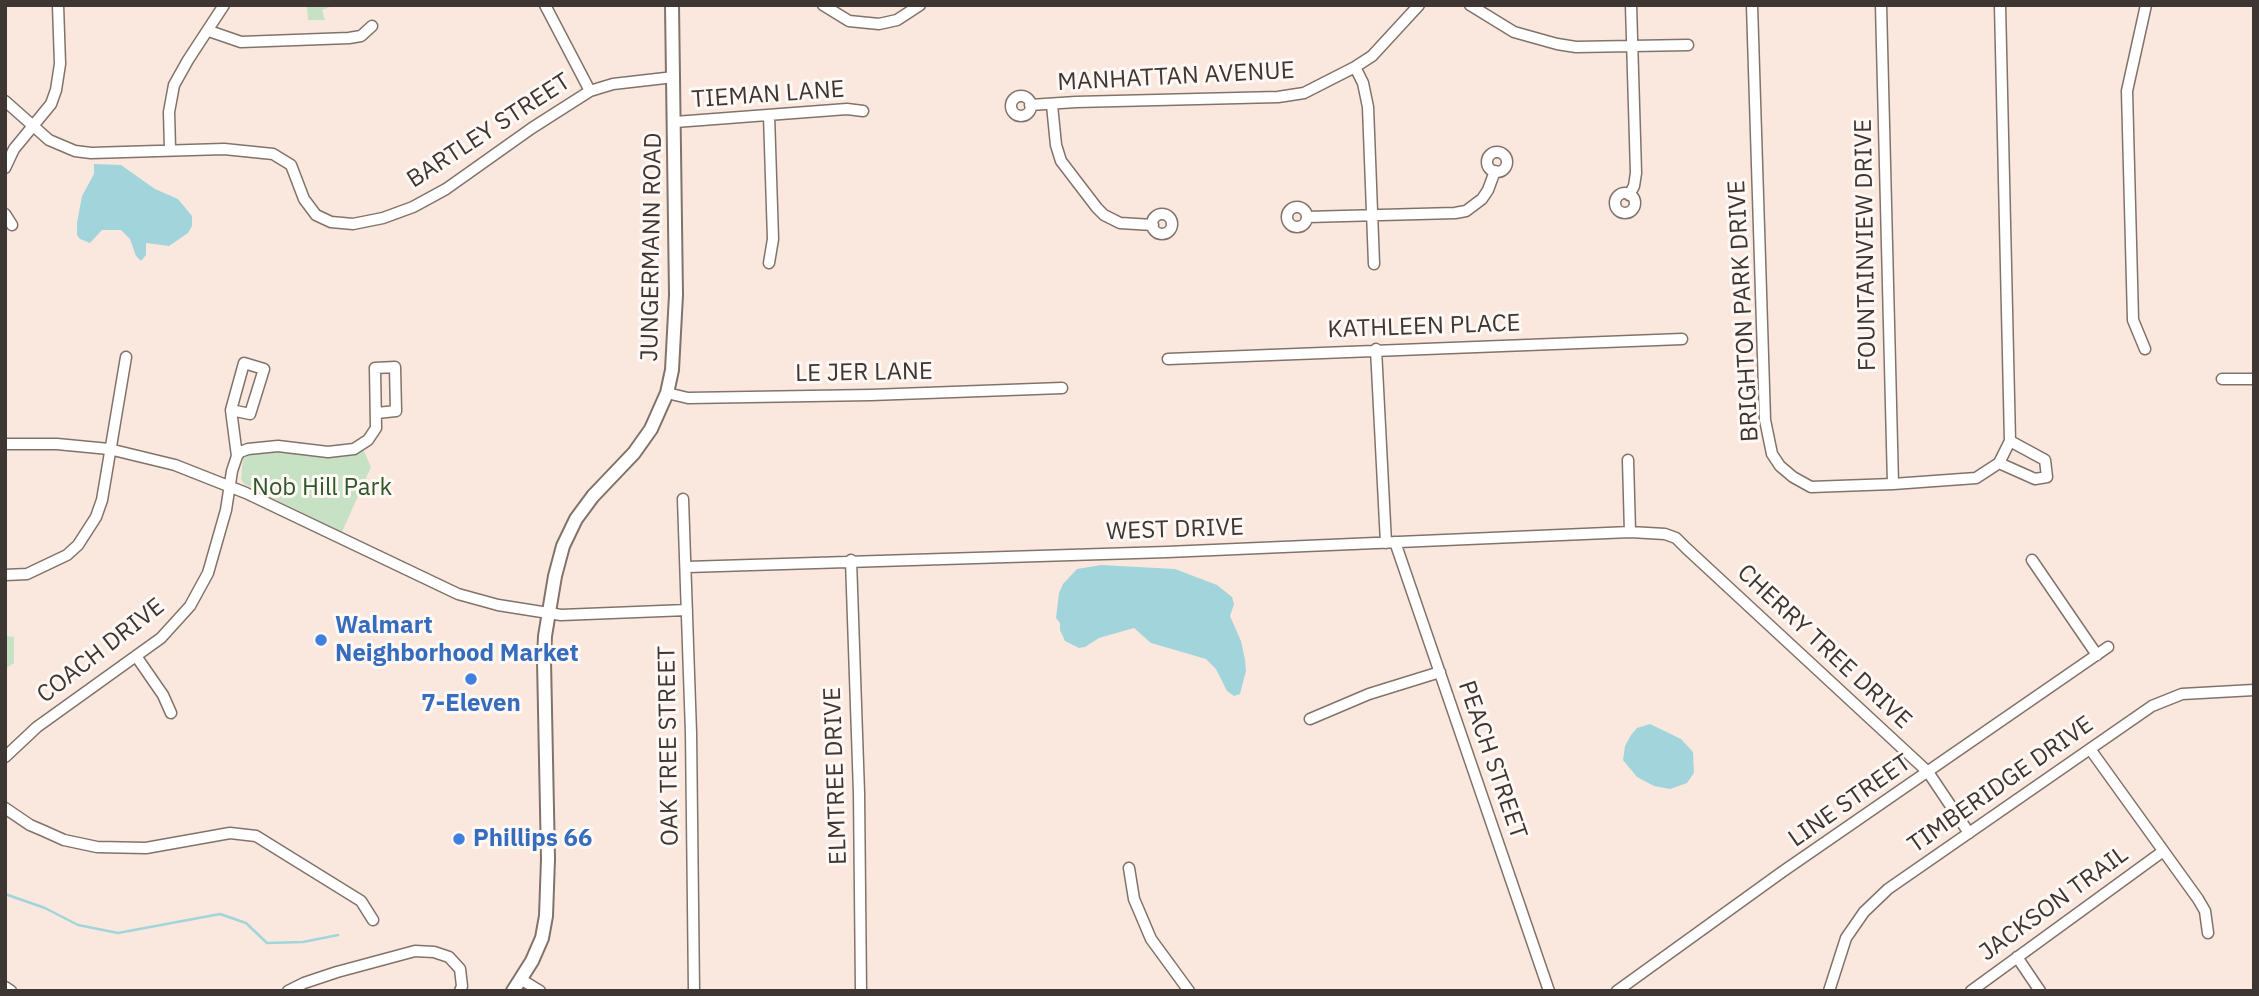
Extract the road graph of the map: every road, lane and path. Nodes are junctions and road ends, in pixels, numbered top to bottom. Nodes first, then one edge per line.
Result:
1 (58, 5) edge
2 (224, 5) edge
3 (545, 5) edge
4 (672, 5) edge
5 (823, 5) edge
6 (919, 5) edge
7 (1419, 5) edge
8 (1470, 5) edge
9 (1631, 5) edge
10 (1752, 5) edge
11 (1881, 5) edge
12 (2000, 5) edge
13 (2146, 5) edge
14 (372, 26) dead end
15 (209, 31) junction
16 (1688, 45) dead end
17 (1632, 47) junction
18 (1355, 67) junction
19 (674, 77) junction
20 (590, 90) junction
21 (5, 101) edge
22 (1052, 104) junction
23 (1030, 105) dead end
24 (863, 111) dead end
25 (769, 115) junction
26 (675, 122) junction
27 (33, 127) junction
28 (170, 149) junction
29 (5, 168) edge
30 (1495, 171) dead end
31 (1629, 195) dead end
32 (5, 214) edge
33 (1371, 216) junction
34 (1307, 217) dead end
35 (1153, 225) dead end
36 (12, 226) dead end
37 (769, 263) dead end
38 (1374, 264) dead end
39 (1682, 339) dead end
40 (1376, 349) junction
41 (2145, 349) dead end
42 (126, 357) dead end
43 (1168, 359) dead end
44 (2222, 379) dead end
45 (2254, 379) edge
46 (1062, 388) dead end
47 (667, 393) junction
48 (231, 410) junction
49 (377, 413) junction
50 (2010, 441) junction
51 (5, 444) edge
52 (109, 449) junction
53 (237, 456) junction
54 (1628, 460) dead end
55 (1999, 463) junction
56 (1893, 484) junction
57 (230, 486) junction
58 (683, 499) dead end
59 (1630, 532) junction
60 (1665, 534) joint
61 (1390, 542) junction
62 (851, 560) junction
63 (2032, 560) dead end
64 (687, 567) junction
65 (5, 575) edge
66 (687, 610) junction
67 (548, 614) junction
68 (2108, 647) dead end
69 (2097, 655) junction
70 (136, 656) junction
71 (1440, 671) junction
72 (2254, 690) edge
73 (171, 713) dead end
74 (1310, 719) dead end
75 (2090, 749) junction
76 (5, 757) edge
77 (1928, 772) junction
78 (5, 808) edge
79 (1969, 834) junction
80 (2162, 852) junction
81 (1129, 868) dead end
82 (373, 920) dead end
83 (2208, 933) dead end
84 (2017, 957) junction
85 (522, 980) junction
86 (5, 987) edge
87 (11, 991) edge
88 (288, 991) edge
89 (460, 991) edge
90 (513, 991) edge
91 (540, 991) edge
92 (694, 991) edge
93 (861, 991) edge
94 (1189, 991) edge
95 (1549, 991) edge
96 (1617, 991) edge
97 (1829, 991) edge
98 (1970, 991) edge
99 (2040, 991) edge

1 - 27 street
2 - 15 street
3 - 20 street
4 - 19 main road, JUNGERMANN ROAD
5 - 6 street
7 - 18 street, MANHATTAN AVENUE
8 - 17 street
9 - 17 street
10 - 56 street, BRIGHTON PARK DRIVE
11 - 56 street, FOUNTAINVIEW DRIVE
12 - 50 street
13 - 41 street
14 - 15 street
15 - 28 street
16 - 17 street
17 - 31 street
18 - 22 street, MANHATTAN AVENUE
18 - 33 street
19 - 20 street, BARTLEY STREET
19 - 26 main road, JUNGERMANN ROAD
20 - 28 street, BARTLEY STREET
21 - 27 street, BARTLEY STREET
22 - 23 street, MANHATTAN AVENUE
22 - 35 street
24 - 25 street, TIEMAN LANE
25 - 26 street, TIEMAN LANE
25 - 37 street
26 - 47 main road, JUNGERMANN ROAD
27 - 28 street, BARTLEY STREET
27 - 29 street
30 - 33 street
32 - 36 street
33 - 34 street
33 - 38 street
39 - 40 street, KATHLEEN PLACE
40 - 43 street, KATHLEEN PLACE
40 - 61 street, PEACH STREET
42 - 52 street
44 - 45 street
46 - 47 street, LE JER LANE
47 - 67 main road, JUNGERMANN ROAD
48 - 48 street
48 - 53 street
49 - 49 street
49 - 53 street
50 - 55 street
50 - 55 street
51 - 52 street
52 - 57 street
52 - 65 street
53 - 57 street, COACH DRIVE
54 - 59 street
55 - 56 street, BRIGHTON PARK DRIVE
57 - 67 street
57 - 70 street, COACH DRIVE
58 - 64 street, OAK TREE STREET
59 - 60 street, WEST DRIVE
59 - 61 street, WEST DRIVE
60 - 77 street, CHERRY TREE DRIVE
61 - 62 street, WEST DRIVE
61 - 71 street, PEACH STREET
62 - 64 street, WEST DRIVE
62 - 93 street, ELMTREE DRIVE
63 - 69 street
64 - 66 street, OAK TREE STREET
66 - 67 street
66 - 92 street, OAK TREE STREET
67 - 85 main road, JUNGERMANN ROAD
68 - 69 street, LINE STREET
69 - 77 street, LINE STREET
70 - 73 street
70 - 76 street, COACH DRIVE
71 - 74 street
71 - 95 street, PEACH STREET
72 - 75 street, TIMBERIDGE DRIVE
75 - 79 street, TIMBERIDGE DRIVE
75 - 80 street
77 - 79 street, CHERRY TREE DRIVE
77 - 96 street, LINE STREET
78 - 82 street
79 - 97 street, TIMBERIDGE DRIVE
80 - 83 street
80 - 84 street, JACKSON TRAIL
81 - 94 street
84 - 98 street, JACKSON TRAIL
84 - 99 street
85 - 90 main road, JUNGERMANN ROAD
85 - 91 street
86 - 87 street
88 - 89 street

